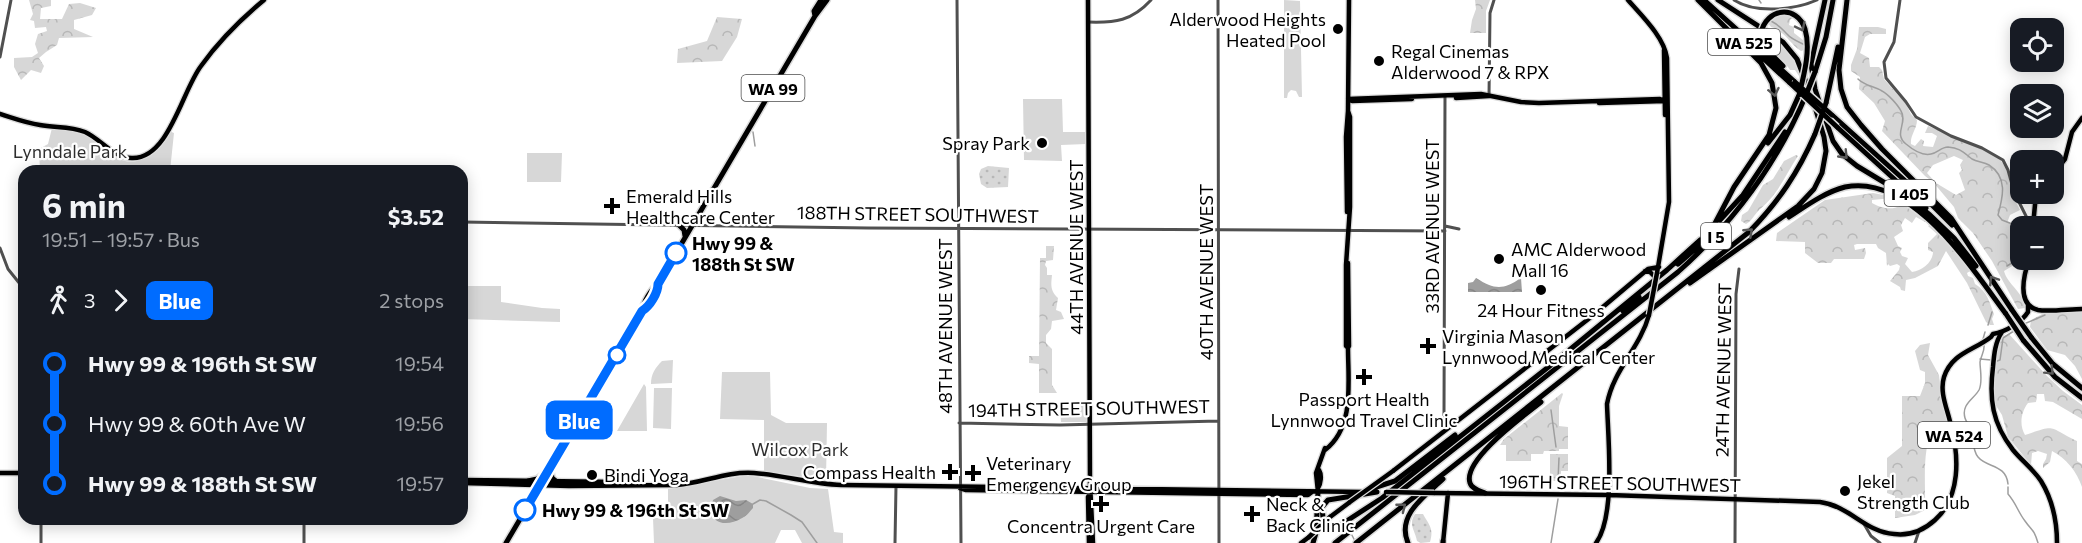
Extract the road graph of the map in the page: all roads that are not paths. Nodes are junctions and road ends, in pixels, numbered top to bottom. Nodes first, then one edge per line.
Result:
1 (11, 0) edge
2 (264, 0) edge
3 (826, 0) edge
4 (957, 0) edge
5 (1088, 0) edge
6 (1151, 0) edge
7 (1218, 0) edge
8 (1349, 0) edge
9 (1494, 0) edge
10 (1628, 0) edge
11 (1698, 0) edge
12 (1704, 0) edge
13 (1718, 0) edge
14 (1734, 0) edge
15 (1777, 0) edge
16 (1817, 0) edge
17 (1825, 0) edge
18 (1833, 0) edge
19 (1847, 0) edge
20 (1900, 0) edge
21 (820, 2) edge
22 (1778, 8) junction
23 (816, 14) junction
24 (1089, 22) junction
25 (1844, 22) junction
26 (0, 57) edge
27 (1794, 82) junction
28 (1490, 96) junction
29 (1391, 97) junction
30 (1445, 97) junction
31 (1808, 98) junction
32 (1348, 99) junction
33 (1413, 99) junction
34 (1378, 100) junction
35 (1617, 100) junction
36 (1666, 101) junction
37 (1584, 102) junction
38 (1608, 103) junction
39 (1625, 103) junction
40 (0, 114) edge
41 (2082, 118) edge
42 (1793, 121) junction
43 (2064, 160) edge
44 (1748, 167) junction
45 (2026, 216) edge
46 (1720, 220) dead end
47 (468, 222) edge
48 (679, 225) junction
49 (692, 225) junction
50 (1445, 226) junction
51 (958, 228) junction
52 (1459, 229) dead end
53 (1090, 230) junction
54 (1220, 230) junction
55 (1348, 231) junction
56 (1445, 231) junction
57 (1761, 233) junction
58 (684, 239) junction
59 (1700, 240) dead end
60 (0, 248) edge
61 (1974, 252) junction
62 (1347, 260) junction
63 (1976, 266) junction
64 (1659, 267) junction
65 (1739, 269) dead end
66 (2026, 270) edge
67 (1645, 271) junction
68 (1656, 277) junction
69 (18, 282) edge
70 (1654, 308) junction
71 (2082, 309) edge
72 (2031, 311) junction
73 (2006, 314) junction
74 (1608, 322) junction
75 (1995, 338) junction
76 (1347, 348) junction
77 (1558, 384) junction
78 (2082, 388) edge
79 (2082, 398) edge
80 (1503, 402) junction
81 (1219, 421) junction
82 (959, 423) junction
83 (1091, 425) junction
84 (1449, 427) junction
85 (1471, 436) junction
86 (1479, 446) junction
87 (1470, 454) junction
88 (550, 471) junction
89 (0, 473) edge
90 (18, 473) edge
91 (698, 480) junction
92 (706, 480) junction
93 (512, 481) junction
94 (468, 482) edge
95 (482, 482) junction
96 (557, 482) junction
97 (528, 483) junction
98 (543, 483) junction
99 (505, 484) junction
100 (586, 484) junction
101 (609, 484) junction
102 (689, 484) junction
103 (896, 486) junction
104 (960, 488) junction
105 (1090, 491) junction
106 (1316, 491) junction
107 (1220, 492) junction
108 (1359, 492) junction
109 (1377, 492) junction
110 (1434, 493) junction
111 (1448, 493) junction
112 (1485, 493) junction
113 (534, 494) junction
114 (1609, 495) junction
115 (1735, 499) junction
116 (1446, 511) junction
117 (1863, 523) junction
118 (41, 525) edge
119 (304, 525) edge
120 (1919, 531) junction
121 (1443, 542) edge
122 (1599, 542) edge
123 (41, 543) edge
124 (304, 543) edge
125 (508, 543) edge
126 (895, 543) edge
127 (961, 543) edge
128 (1091, 543) edge
129 (1219, 543) edge
130 (1301, 543) edge
131 (1313, 543) edge
132 (1335, 543) edge
133 (1356, 543) edge
134 (1408, 543) edge
135 (1735, 543) edge
136 (1880, 543) edge
137 (1915, 543) edge
138 (2057, 543) edge

1 - 26 street
2 - 40 main road
3 - 23 highway, WA 99
4 - 51 street, 48TH AVENUE WEST
5 - 24 main road, 44TH AVENUE WEST
6 - 24 street
7 - 54 street, 40TH AVENUE WEST
8 - 32 main road
9 - 28 street
10 - 36 main road
11 - 27 highway, WA 525
11 -> 44 highway
12 - 27 highway, WA 525
13 - 57 highway
14 - 22 street
15 - 22 street
16 - 22 street
17 -> 63 highway
18 - 31 highway, I 5, bridge
19 - 25 highway, I 5
20 - 45 street
21 - 23 highway, WA 99
23 - 49 highway, WA 99
24 - 53 main road, 44TH AVENUE WEST
25 - 61 highway
70 -> 25 highway, I 5, bridge
27 - 31 highway, WA 525, bridge
27 -> 44 highway, bridge
27 - 61 highway, I 405, bridge
28 - 30 main road
28 - 37 main road
29 - 30 main road
29 - 32 main road
29 - 33 main road
29 - 34 main road
30 - 33 main road
30 - 50 street, 33RD AVENUE WEST
31 - 42 highway, I 5
31 - 63 highway, I 405, bridge
32 - 34 main road
32 - 55 main road
33 - 34 main road
35 - 36 main road
35 - 37 main road
35 - 38 main road
35 - 39 main road
36 - 39 main road
36 - 64 main road
37 - 38 main road
38 - 39 main road
41 - 43 main road
42 - 46 highway
42 - 74 highway, I 5
44 - 74 highway
47 - 48 street, 188TH STREET SOUTHWEST
48 - 49 street, 188TH STREET SOUTHWEST
48 - 58 highway
49 - 51 street, 188TH STREET SOUTHWEST
49 - 58 highway, WA 99
50 - 52 street
50 - 56 street, 33RD AVENUE WEST
51 - 53 street, 188TH STREET SOUTHWEST
51 - 82 street, 48TH AVENUE WEST
53 - 54 street, 188TH STREET SOUTHWEST
53 - 83 main road, 44TH AVENUE WEST
54 - 55 street, 188TH STREET SOUTHWEST
54 - 81 street, 40TH AVENUE WEST
55 - 56 street, 188TH STREET SOUTHWEST
55 - 62 main road
56 - 84 street, 33RD AVENUE WEST
57 - 70 highway
57 - 73 highway
58 - 88 highway, WA 99
59 - 74 highway
60 - 69 street
78 -> 61 highway, I 405, bridge
62 - 76 main road
62 - 76 main road
63 - 73 highway, I 405
64 - 67 main road
64 - 68 main road
65 - 115 street, 24TH AVENUE WEST
66 - 72 main road
67 - 68 main road
67 - 84 main road
68 - 114 main road, bridge
70 - 77 highway, I 5
71 - 72 main road
72 - 75 main road, WA 524
73 -> 79 highway, I 405, bridge
74 - 80 highway
74 - 85 highway, I 5
75 - 120 main road, WA 524
75 - 138 main road
76 - 106 main road
77 - 86 highway, I 5
77 - 112 highway
80 - 108 highway
80 - 109 highway
81 - 83 street, 194TH STREET SOUTHWEST
81 - 107 street, 40TH AVENUE WEST
82 - 83 street, 194TH STREET SOUTHWEST
82 - 104 street, 48TH AVENUE WEST
83 - 105 main road, 44TH AVENUE WEST
84 - 130 main road, bridge
85 - 86 highway
85 - 132 highway, I 5
86 - 87 highway, I 5
133 -> 87 highway, I 5
87 - 134 highway
88 - 96 highway
88 - 97 highway
88 - 98 highway, WA 99
89 - 90 main road
91 - 92 main road, 196TH STREET SOUTHWEST
91 - 101 main road, 196TH STREET SOUTHWEST
91 - 102 main road
92 - 102 main road, 196TH STREET SOUTHWEST
92 - 103 main road, 196TH STREET SOUTHWEST
93 - 95 main road, 196TH STREET SOUTHWEST
93 - 97 main road, 196TH STREET SOUTHWEST
93 - 99 main road
94 - 95 main road, 196TH STREET SOUTHWEST
95 - 99 main road, 196TH STREET SOUTHWEST
96 - 98 main road, 196TH STREET SOUTHWEST
96 - 100 main road, 196TH STREET SOUTHWEST
97 - 98 main road, 196TH STREET SOUTHWEST
97 - 99 main road, 196TH STREET SOUTHWEST
97 - 113 highway
98 - 100 main road, 196TH STREET SOUTHWEST
98 - 113 highway, WA 99
98 - 125 highway, WA 99
100 - 101 main road, 196TH STREET SOUTHWEST
101 - 102 main road, 196TH STREET SOUTHWEST
103 - 104 main road, 196TH STREET SOUTHWEST
103 - 126 street
104 - 105 main road, 196TH STREET SOUTHWEST
104 - 127 street, 48TH AVENUE WEST
105 - 107 main road, 196TH STREET SOUTHWEST
105 - 128 main road, 44TH AVENUE WEST
105 - 128 main road, 44TH AVENUE WEST
106 - 107 main road, 196TH STREET SOUTHWEST
106 - 108 main road, 196TH STREET SOUTHWEST
106 - 131 highway
107 - 129 street, 40TH AVENUE WEST
108 - 109 main road, 196TH STREET SOUTHWEST
109 - 110 main road, 196TH STREET SOUTHWEST, bridge
110 - 111 main road, 196TH STREET SOUTHWEST
110 - 116 main road
111 - 112 main road, 196TH STREET SOUTHWEST
111 - 116 main road
112 - 114 main road, 196TH STREET SOUTHWEST
113 - 125 highway, WA 99
114 - 115 main road, 196TH STREET SOUTHWEST
114 - 122 main road
115 - 117 main road, 196TH STREET SOUTHWEST
115 - 135 street, 24TH AVENUE WEST
116 - 121 main road
117 - 120 main road, 196TH STREET SOUTHWEST
117 - 136 street
118 - 123 street
119 - 124 street
120 - 137 street

